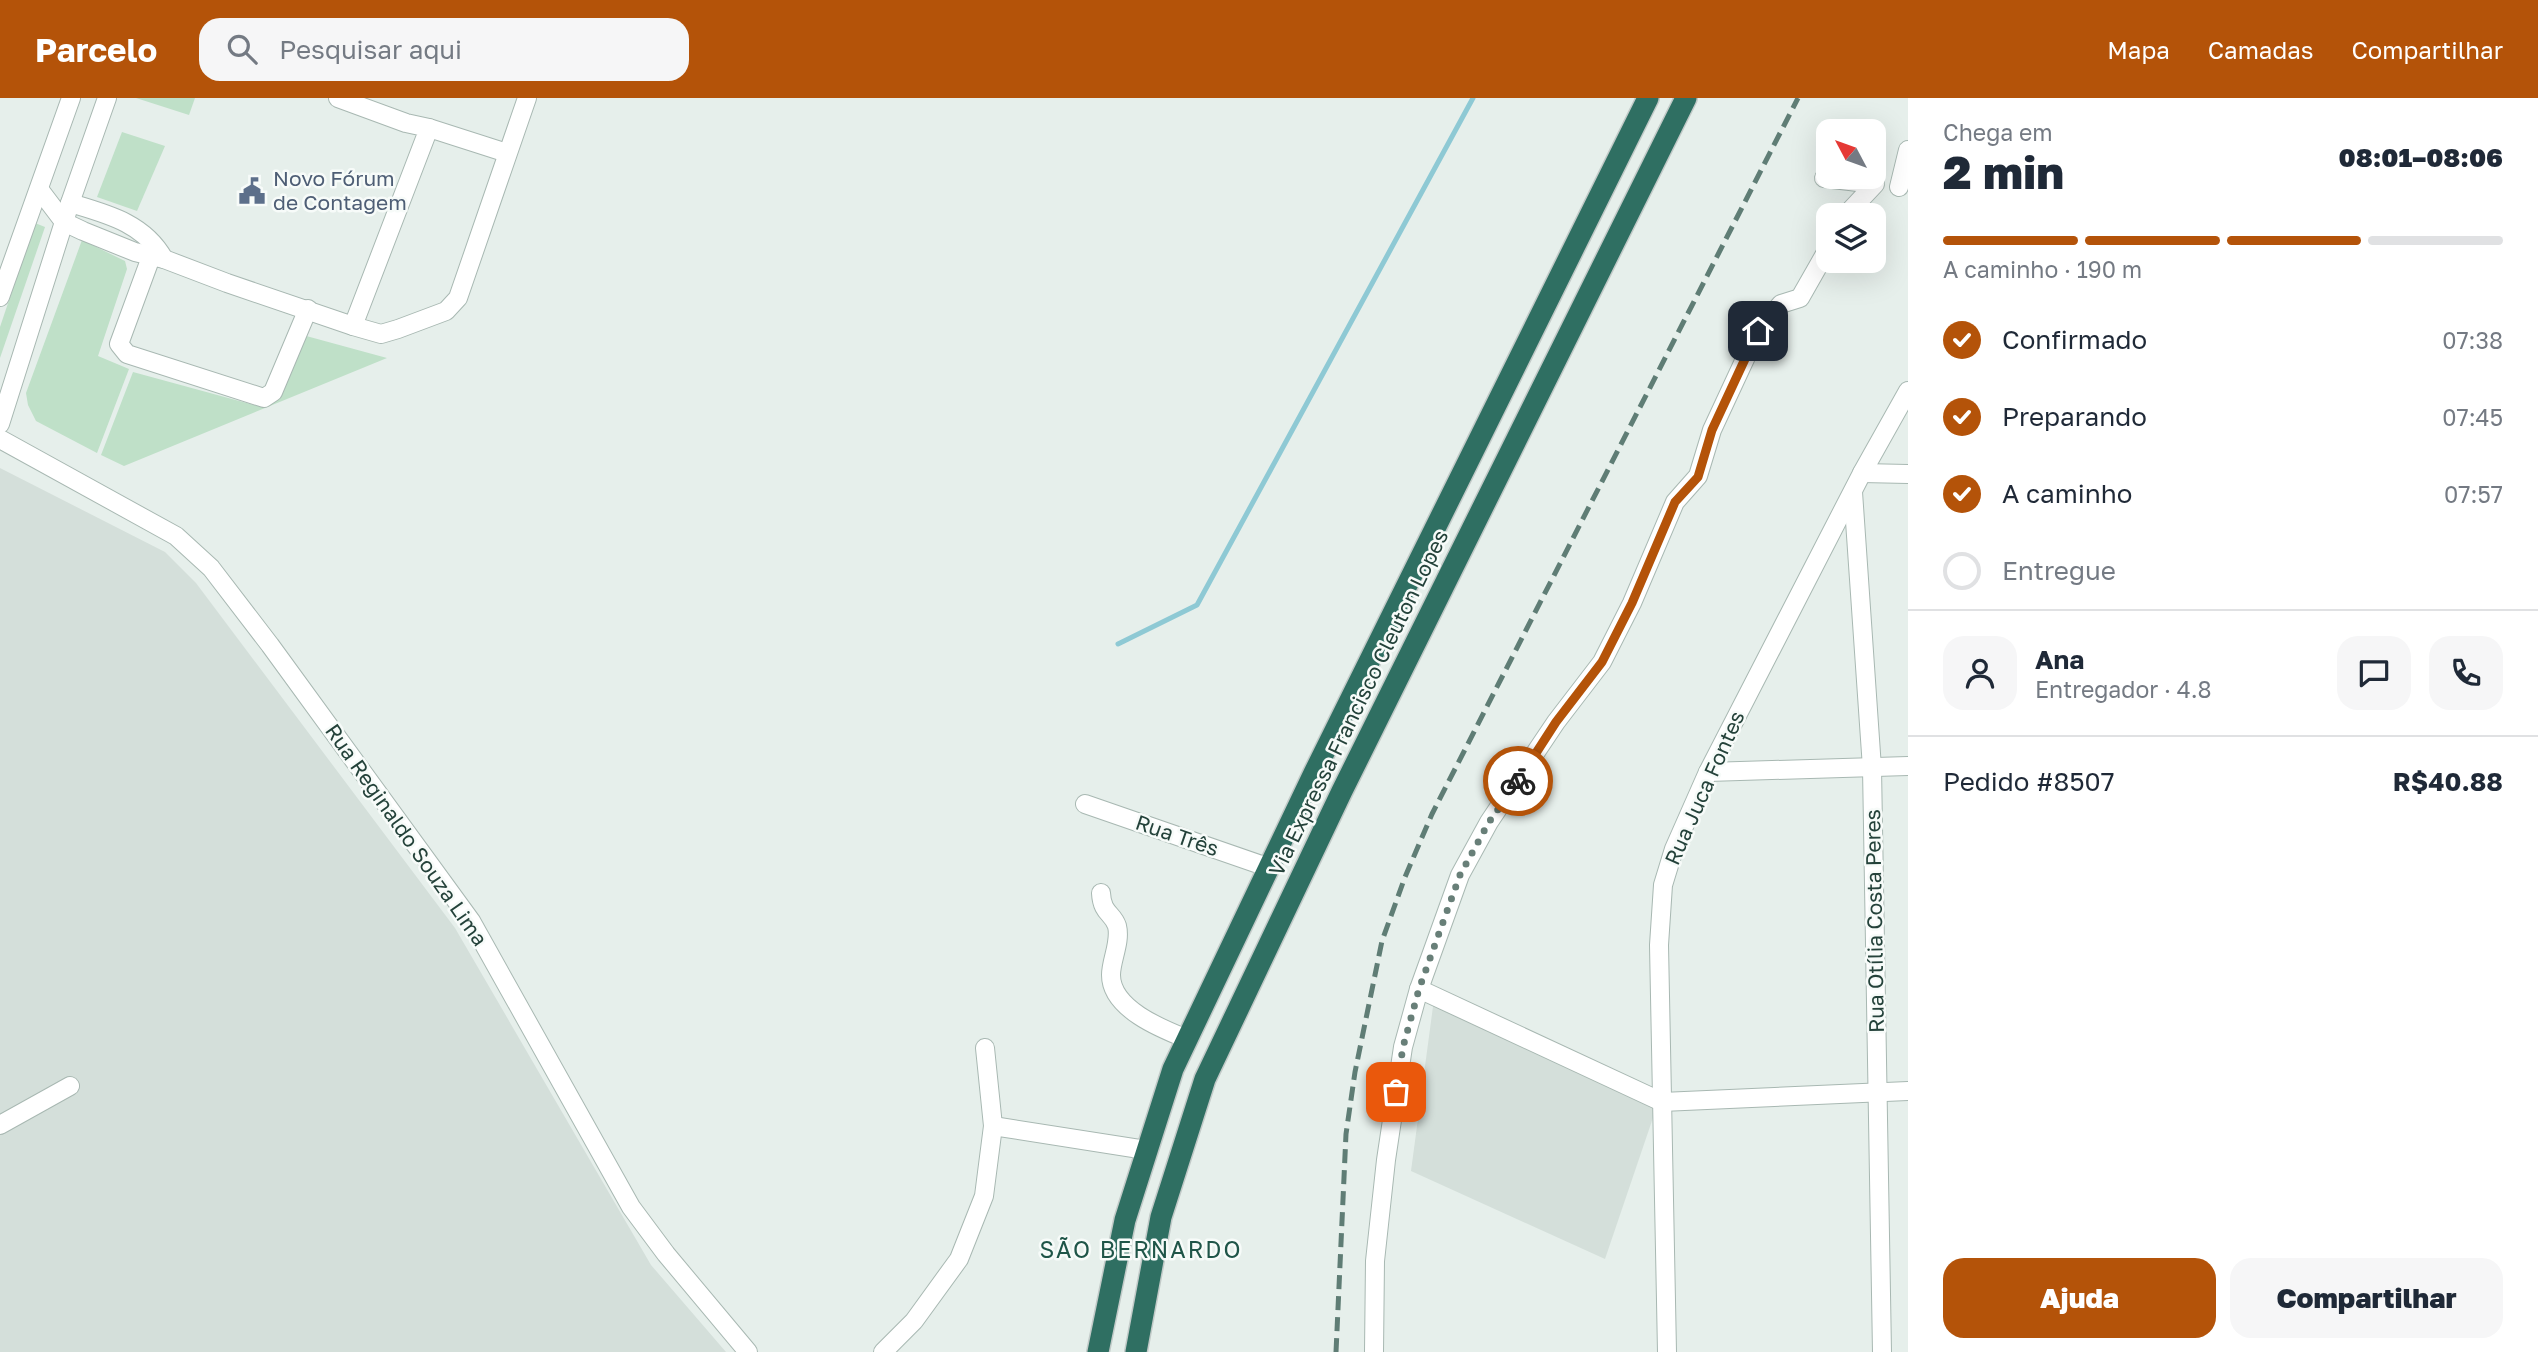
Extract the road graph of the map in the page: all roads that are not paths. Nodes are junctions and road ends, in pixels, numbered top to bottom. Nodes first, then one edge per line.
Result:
1 (71, 98) edge
2 (107, 98) edge
3 (338, 98) edge
4 (527, 98) edge
5 (1648, 98) edge
6 (1686, 98) edge
7 (429, 128) junction
8 (1908, 150) edge
9 (508, 153) junction
10 (1903, 187) edge
11 (1870, 189) edge
12 (38, 190) junction
13 (70, 203) junction
14 (1857, 203) edge
15 (64, 222) junction
16 (157, 258) junction
17 (1816, 270) edge
18 (0, 297) edge
19 (308, 309) junction
20 (353, 326) junction
21 (1908, 391) edge
22 (0, 424) edge
23 (0, 439) edge
24 (1862, 473) junction
25 (1908, 474) edge
26 (1853, 491) junction
27 (1908, 766) edge
28 (1872, 768) junction
29 (1708, 772) junction
30 (1085, 804) dead end
31 (1270, 868) junction
32 (1101, 893) dead end
33 (1419, 989) junction
34 (1187, 1039) junction
35 (985, 1048) dead end
36 (70, 1086) dead end
37 (1908, 1091) edge
38 (1878, 1093) junction
39 (1662, 1102) junction
40 (0, 1125) edge
41 (993, 1126) junction
42 (1146, 1150) junction
43 (748, 1352) edge
44 (884, 1352) edge
45 (1098, 1352) edge
46 (1136, 1352) edge
47 (1374, 1352) edge
48 (1667, 1352) edge
49 (1882, 1352) edge

1 - 12 street
2 - 13 street
3 - 7 street
4 - 9 street
5 - 31 highway, Via Expressa Francisco Cleuton Lopes
6 - 46 highway, Via Expressa Francisco Cleuton Lopes
7 - 9 street
7 - 20 street
8 - 10 street
9 - 20 street
11 - 14 street
12 - 15 street
12 - 18 street
13 - 15 street
13 - 16 street
15 - 16 street
15 - 22 street
16 - 19 street
16 - 19 street
17 - 33 street
19 - 20 street
21 - 24 street, Rua Juca Fontes
23 - 43 street, Rua Reginaldo Souza Lima
24 - 25 street
24 - 26 street, Rua Juca Fontes
26 - 28 street, Rua Otília Costa Peres
26 - 29 street, Rua Juca Fontes
27 - 28 street
28 - 29 street
28 - 38 street, Rua Otília Costa Peres
29 - 39 street, Rua Juca Fontes
30 - 31 street, Rua Três
31 - 34 highway, Via Expressa Francisco Cleuton Lopes
32 - 34 street
33 - 39 street
33 - 47 street
34 - 42 highway, Via Expressa Francisco Cleuton Lopes
35 - 41 street
36 - 40 street
37 - 38 street
38 - 39 street
38 - 49 street, Rua Otília Costa Peres
39 - 48 street, Rua Juca Fontes
41 - 42 street
41 - 44 street
42 - 45 highway, Via Expressa Francisco Cleuton Lopes

